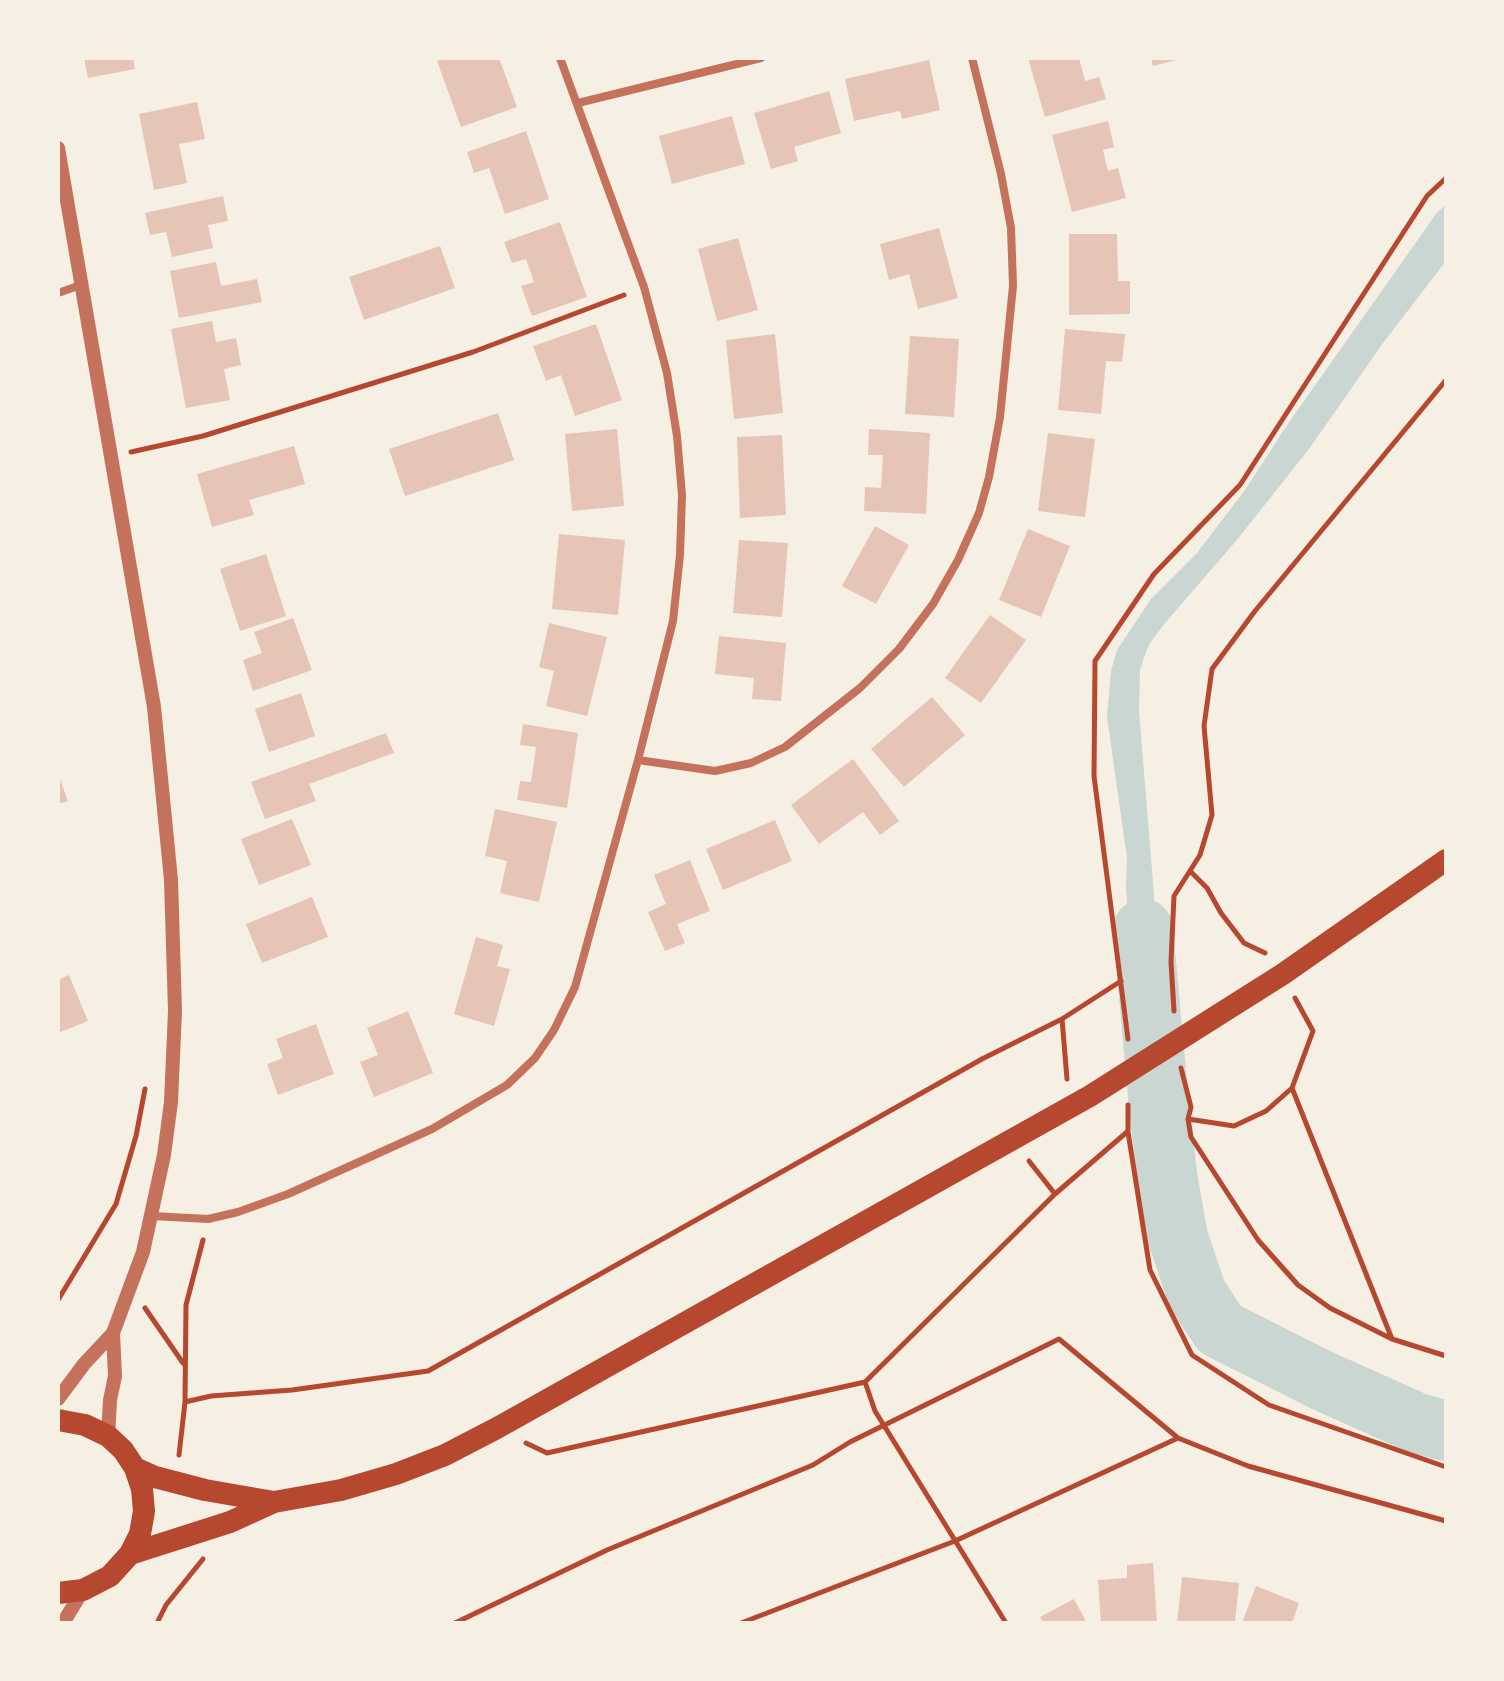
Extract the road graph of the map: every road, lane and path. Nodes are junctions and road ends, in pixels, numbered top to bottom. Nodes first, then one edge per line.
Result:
1 (560, 58) edge
2 (761, 58) edge
3 (972, 58) edge
4 (578, 103) junction
5 (58, 148) edge
6 (1446, 178) edge
7 (81, 285) junction
8 (644, 287) junction
9 (58, 293) edge
10 (1446, 380) edge
11 (113, 456) junction
12 (638, 760) junction
13 (1446, 860) edge
14 (1190, 870) junction
15 (1171, 962) dead end
16 (1283, 974) junction
17 (1121, 981) junction
18 (1062, 1019) junction
19 (1128, 1044) dead end
20 (146, 1086) dead end
21 (1292, 1088) junction
22 (1128, 1094) dead end
23 (1070, 1108) junction
24 (1128, 1132) junction
25 (1012, 1141) junction
26 (1055, 1194) junction
27 (152, 1216) junction
28 (208, 1219) junction
29 (131, 1288) junction
30 (58, 1300) edge
31 (113, 1333) junction
32 (1392, 1339) junction
33 (1446, 1356) edge
34 (184, 1365) junction
35 (865, 1382) junction
36 (58, 1399) edge
37 (185, 1402) junction
38 (58, 1420) edge
39 (884, 1425) junction
40 (497, 1428) junction
41 (108, 1436) junction
42 (1178, 1438) junction
43 (181, 1441) dead end
44 (1446, 1467) edge
45 (135, 1468) junction
46 (274, 1502) junction
47 (1446, 1521) edge
48 (955, 1541) junction
49 (205, 1551) dead end
50 (130, 1554) junction
51 (83, 1590) junction
52 (58, 1593) edge
53 (63, 1623) edge
54 (157, 1623) edge
55 (455, 1623) edge
56 (741, 1623) edge
57 (1006, 1623) edge

1 - 4 street
2 - 4 street
3 - 12 street
4 - 8 street
5 - 7 street
6 - 17 path
7 - 9 street
7 - 11 street
8 - 11 path
8 - 12 street
10 - 14 path
11 - 27 street
12 - 28 street
13 - 16 highway
14 - 15 path
14 - 16 path
16 - 21 path
16 - 23 highway
17 - 18 path
17 - 19 path
18 - 23 path
18 - 37 path
20 - 30 path
21 - 32 path
21 - 32 path
22 - 24 path
23 - 25 highway
24 - 26 path
24 - 44 path
25 - 26 path
25 - 40 highway
26 - 35 path
27 - 28 street
27 - 29 street
28 - 34 path
29 - 31 street
29 - 34 path
31 - 36 street
31 - 41 street
32 - 33 path
34 - 37 path
35 - 39 path
35 - 40 path
37 - 43 path
38 - 41 highway
39 - 42 path
39 - 48 path
39 - 55 path
40 - 46 highway
41 - 45 highway
42 - 47 path
42 - 48 path
45 - 46 highway
45 - 50 highway
46 - 50 highway
48 - 56 path
48 - 57 path
49 - 54 path
50 - 51 highway
51 - 52 highway
51 - 53 street

